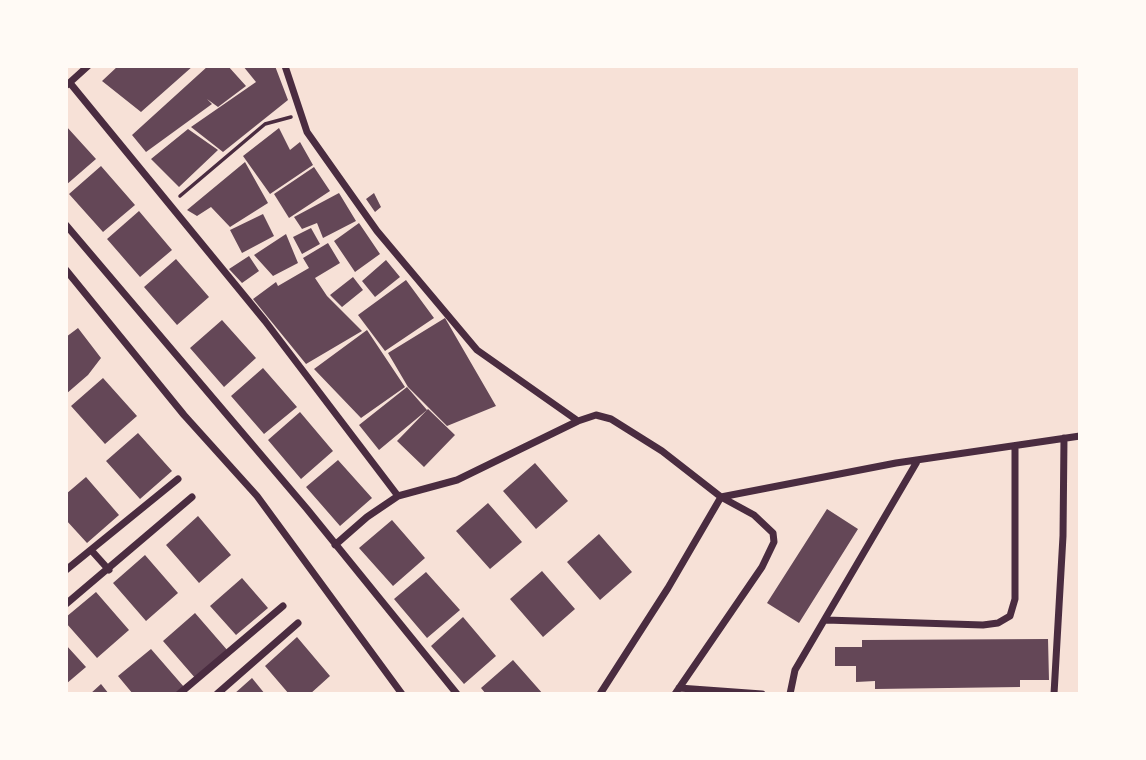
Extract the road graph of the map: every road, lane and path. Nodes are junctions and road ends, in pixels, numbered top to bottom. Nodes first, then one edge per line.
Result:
1 (88, 66) edge
2 (285, 66) edge
3 (68, 84) edge
4 (302, 116) junction
5 (170, 205) junction
6 (66, 225) edge
7 (66, 270) edge
8 (578, 421) junction
9 (1080, 436) edge
10 (1064, 438) junction
11 (1015, 446) junction
12 (918, 460) junction
13 (178, 479) dead end
14 (398, 496) junction
15 (192, 497) dead end
16 (721, 497) junction
17 (335, 545) junction
18 (91, 550) junction
19 (66, 570) edge
20 (108, 570) junction
21 (66, 604) edge
22 (283, 606) dead end
23 (826, 620) junction
24 (298, 623) dead end
25 (677, 691) edge
26 (185, 692) edge
27 (217, 694) edge
28 (402, 694) edge
29 (457, 694) edge
30 (600, 694) edge
31 (762, 694) edge
32 (790, 694) edge
33 (1054, 694) edge

1 - 3 street
2 - 4 street
3 - 5 street
4 - 5 path
4 - 8 street
5 - 14 street
6 - 17 street
7 - 28 street
8 - 14 street
8 - 16 street
9 - 10 street
10 - 11 street
10 - 33 street
11 - 12 street
11 - 23 street
12 - 16 street
12 - 23 street
13 - 18 street
14 - 17 street
15 - 20 street
16 - 25 street
16 - 30 street
17 - 29 street
18 - 19 street
18 - 20 street
20 - 21 street
22 - 26 street
23 - 32 street
24 - 27 street
25 - 31 street

